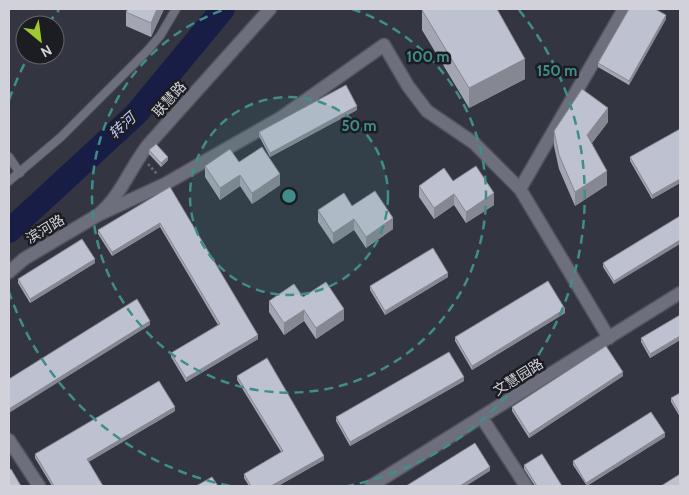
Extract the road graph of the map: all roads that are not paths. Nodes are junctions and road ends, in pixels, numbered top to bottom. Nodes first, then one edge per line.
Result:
1 (176, 9) edge
2 (270, 9) edge
3 (624, 9) edge
4 (9, 157) edge
5 (20, 173) junction
6 (9, 181) edge
7 (520, 189) junction
8 (98, 215) junction
9 (9, 272) edge
10 (680, 293) edge
11 (609, 338) junction
12 (482, 418) junction
13 (9, 440) edge
14 (39, 486) edge
15 (372, 486) edge
16 (526, 486) edge

1 - 5 lane
2 - 8 street, 联慧路
3 - 7 street
4 - 5 lane
5 - 6 lane
7 - 8 street
7 - 11 street
8 - 9 street, 滨河路
10 - 11 street, 文慧园路
11 - 12 street, 文慧园路
12 - 15 street, 文慧园路
12 - 16 street
13 - 14 street

